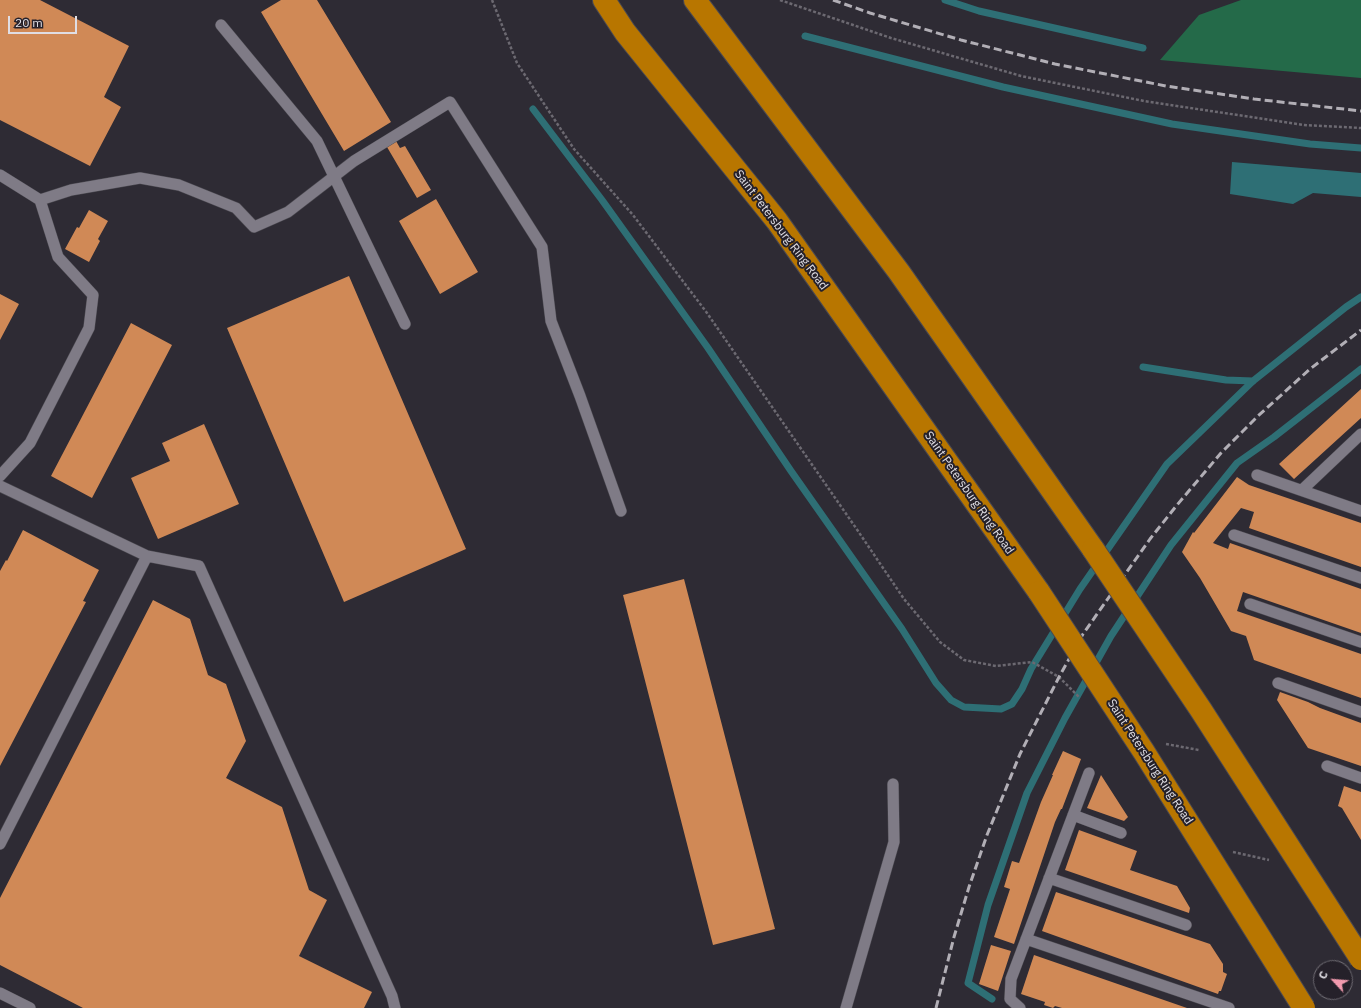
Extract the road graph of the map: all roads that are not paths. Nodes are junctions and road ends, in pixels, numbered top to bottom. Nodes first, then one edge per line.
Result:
1 (604, 0) edge
2 (695, 0) edge
3 (221, 25) dead end
4 (0, 175) edge
5 (334, 175) junction
6 (40, 200) junction
7 (405, 324) dead end
8 (1361, 434) edge
9 (1257, 475) dead end
10 (0, 476) edge
11 (0, 486) edge
12 (1302, 490) junction
13 (621, 511) dead end
14 (1361, 511) edge
15 (1234, 535) dead end
16 (147, 556) junction
17 (1361, 578) edge
18 (1250, 604) dead end
19 (1361, 642) edge
20 (1278, 682) dead end
21 (1361, 712) edge
22 (1327, 766) dead end
23 (1089, 773) dead end
24 (1361, 778) edge
25 (894, 784) dead end
26 (1073, 816) junction
27 (1121, 833) dead end
28 (0, 844) edge
29 (1049, 878) junction
30 (1186, 925) dead end
31 (1026, 940) junction
32 (1361, 958) edge
33 (0, 993) edge
34 (30, 1008) edge
35 (395, 1008) edge
36 (846, 1008) edge
37 (1020, 1008) edge
38 (1229, 1008) edge
39 (1304, 1008) edge

1 - 39 highway, Saint Petersburg Ring Road, bridge
2 - 32 highway, bridge
3 - 5 lane
4 - 6 lane
5 - 6 lane
5 - 7 lane
5 - 13 lane
6 - 10 lane
8 - 12 lane
9 - 12 lane
11 - 16 lane
12 - 14 lane
15 - 17 lane
16 - 28 lane
16 - 35 lane
18 - 19 lane
20 - 21 lane
22 - 24 lane
23 - 26 lane
25 - 36 lane
26 - 27 lane
26 - 29 lane
29 - 30 lane
29 - 31 lane
31 - 37 lane
31 - 38 lane
33 - 34 lane

